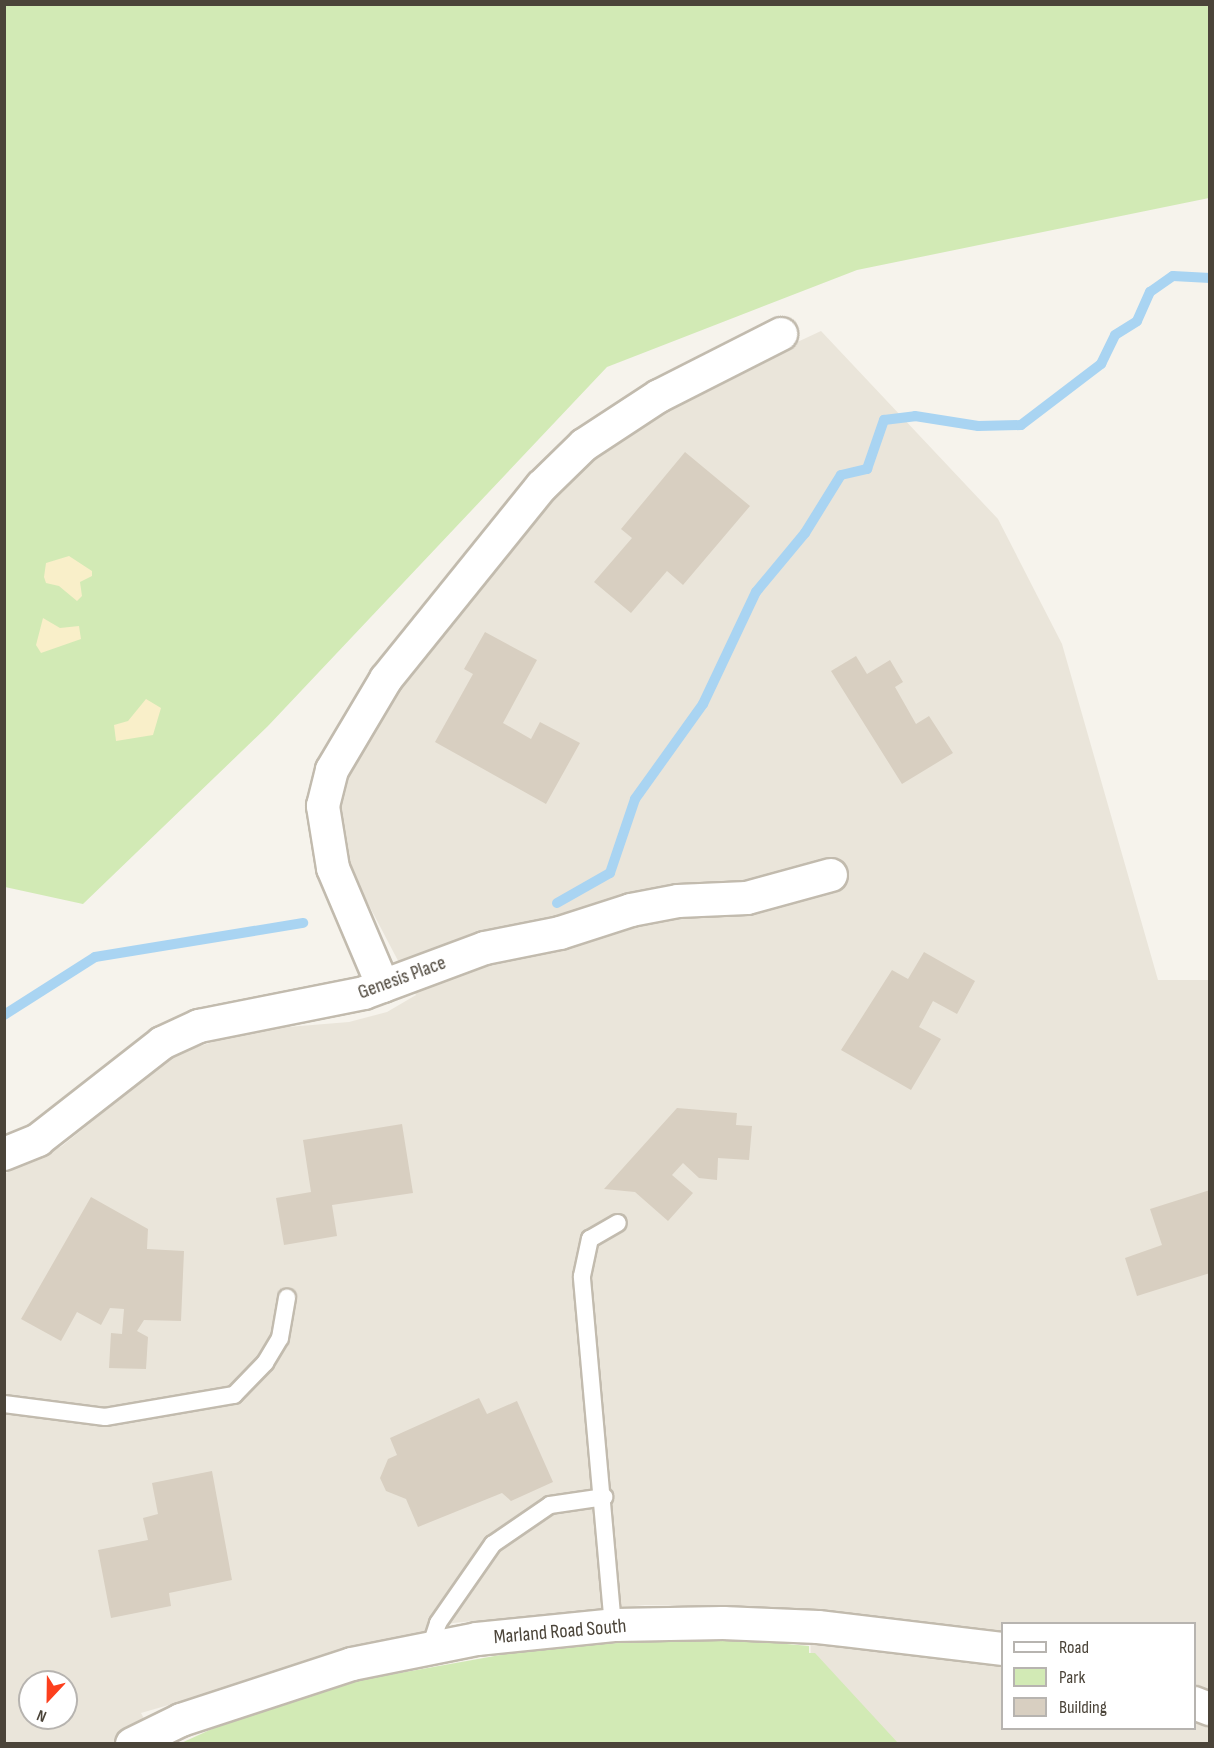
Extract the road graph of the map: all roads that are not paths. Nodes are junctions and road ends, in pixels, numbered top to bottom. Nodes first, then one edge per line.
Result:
1 (781, 334) dead end
2 (831, 875) dead end
3 (383, 986) junction
4 (4, 1154) edge
5 (618, 1223) dead end
6 (287, 1298) dead end
7 (4, 1404) edge
8 (604, 1497) junction
9 (613, 1626) junction
10 (430, 1648) junction
11 (1001, 1649) edge
12 (132, 1743) edge

1 - 3 street
2 - 3 street, Genesis Place
3 - 4 street, Genesis Place
5 - 8 lane
6 - 7 lane
8 - 9 lane
8 - 10 lane
9 - 10 street, Marland Road South
9 - 11 street, Marland Road South
10 - 12 street, Marland Road South

